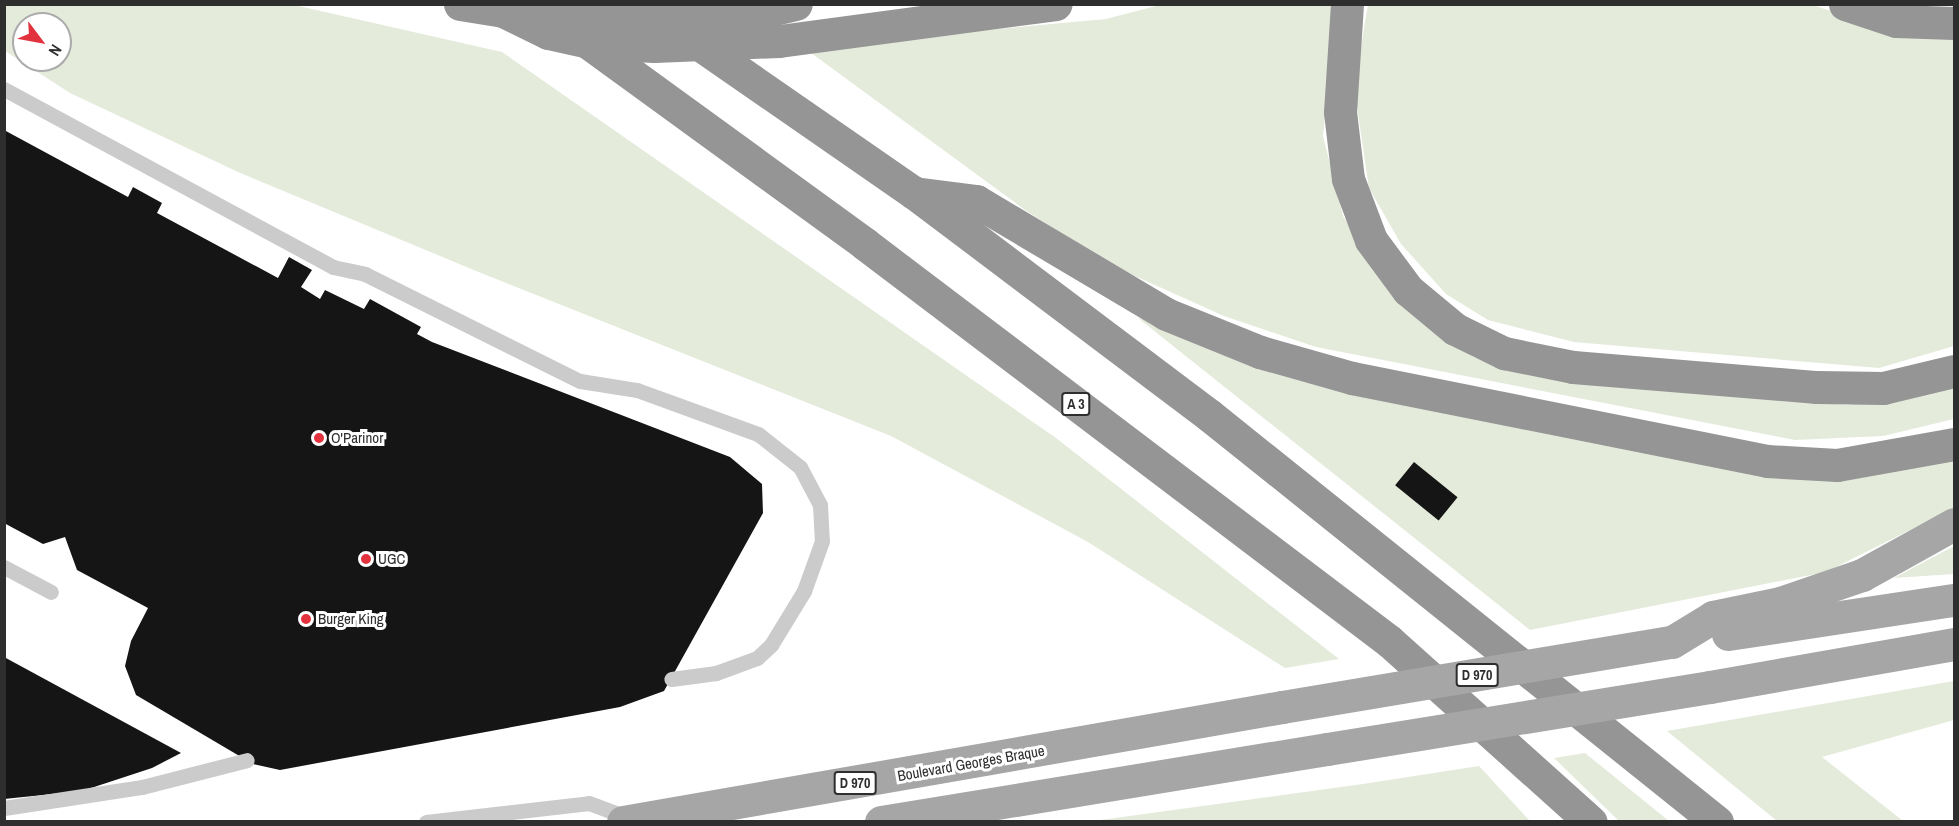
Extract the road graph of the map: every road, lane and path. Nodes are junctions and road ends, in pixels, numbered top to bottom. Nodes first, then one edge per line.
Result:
1 (460, 4) edge
2 (641, 4) edge
3 (796, 4) edge
4 (1056, 4) edge
5 (1347, 4) edge
6 (1845, 4) edge
7 (527, 7) edge
8 (1954, 23) edge
9 (4, 88) edge
10 (913, 192) junction
11 (1954, 371) edge
12 (1954, 444) edge
13 (1954, 524) edge
14 (4, 567) edge
15 (51, 592) dead end
16 (1954, 600) edge
17 (1672, 642) junction
18 (1954, 644) edge
19 (671, 679) dead end
20 (247, 760) dead end
21 (4, 808) edge
22 (894, 820) edge
23 (629, 821) edge
24 (426, 822) edge
25 (1591, 822) edge
26 (1717, 822) edge

1 - 7 highway
2 - 10 highway
3 - 7 highway, bridge
4 - 7 highway, bridge
5 - 11 highway
6 - 8 highway
7 - 25 highway, A 3
9 - 19 lane
10 - 12 highway
10 - 26 highway
13 - 17 main road
14 - 15 lane
16 - 17 main road, D 970
17 - 23 main road, Boulevard Georges Braque / D 970, bridge
18 - 22 main road, bridge
20 - 21 lane
23 - 24 lane

